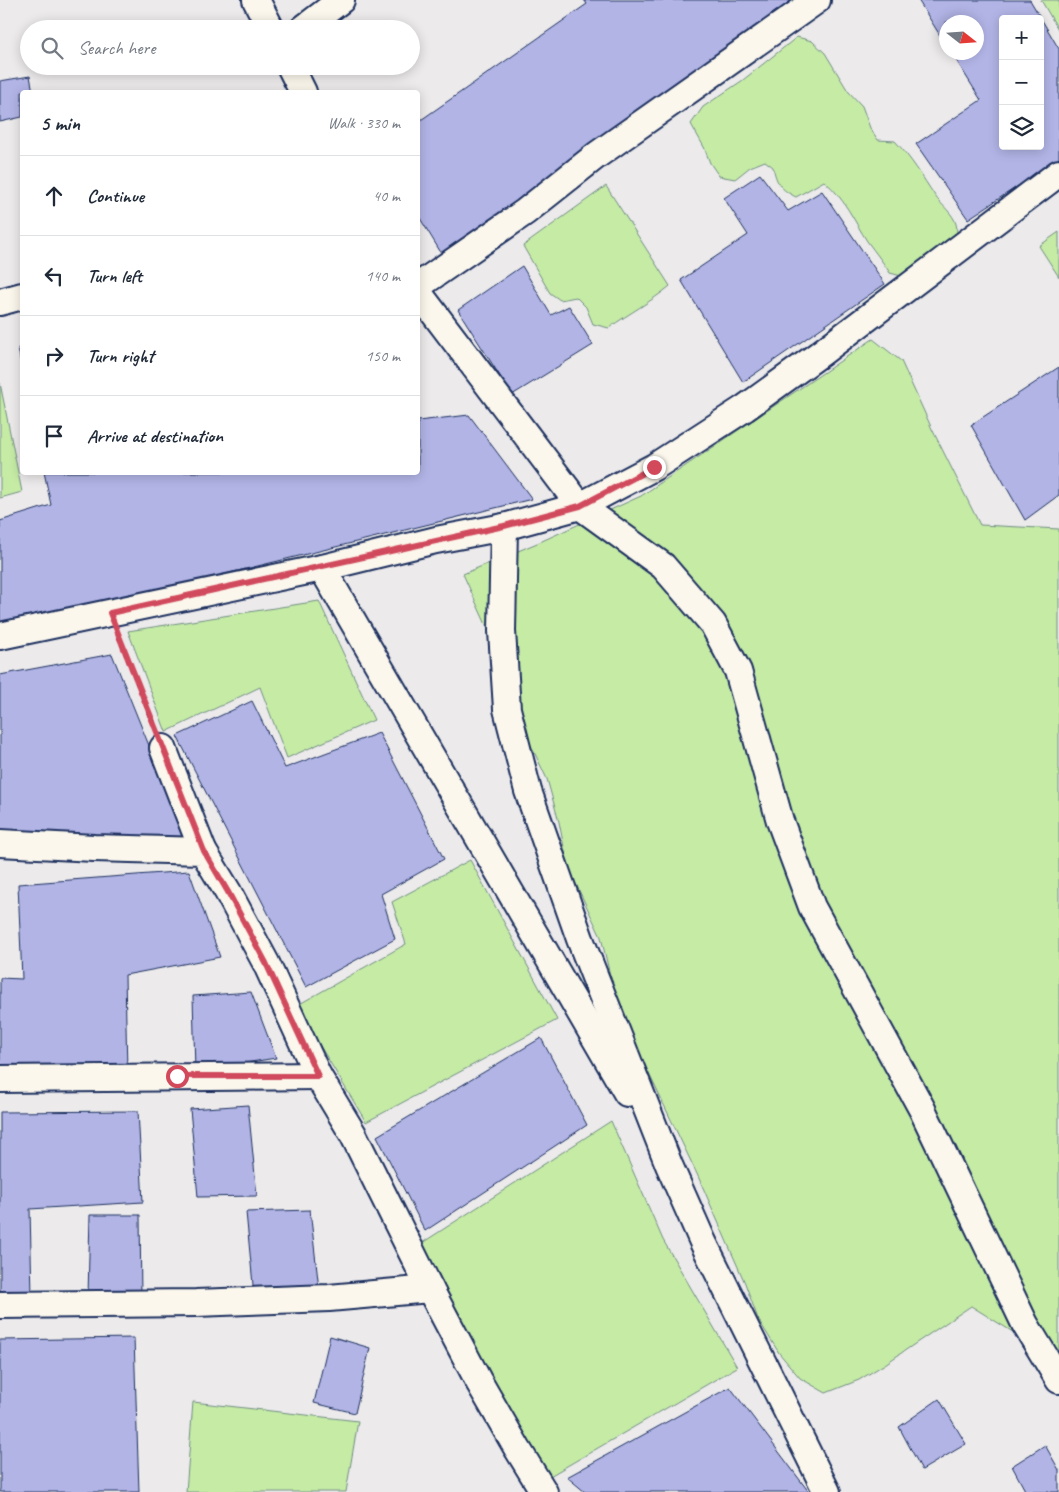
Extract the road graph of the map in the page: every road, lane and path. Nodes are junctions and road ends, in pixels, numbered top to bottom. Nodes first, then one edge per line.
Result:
1 (256, 0) edge
2 (341, 0) edge
3 (817, 0) edge
4 (266, 20) edge
5 (315, 20) edge
6 (294, 75) edge
7 (302, 90) edge
8 (1059, 173) edge
9 (420, 285) edge
10 (420, 295) edge
11 (20, 297) edge
12 (0, 302) edge
13 (580, 506) junction
14 (504, 526) junction
15 (322, 568) junction
16 (110, 613) junction
17 (0, 636) edge
18 (163, 748) joint
19 (0, 843) edge
20 (204, 851) junction
21 (318, 1076) junction
22 (0, 1079) edge
23 (669, 1165) junction
24 (430, 1289) junction
25 (0, 1305) edge
26 (1059, 1380) edge
27 (544, 1492) edge
28 (827, 1492) edge

1 - 4 street
2 - 5 street
3 - 9 street
6 - 7 street
8 - 13 street
10 - 13 street
11 - 12 street
13 - 14 street
13 - 26 street
14 - 15 street
14 - 23 street
15 - 16 street
15 - 23 street
16 - 17 street
16 - 18 path
18 - 20 street
19 - 20 street
20 - 21 street
21 - 22 street
21 - 24 street
23 - 28 street
24 - 25 street
24 - 27 street

